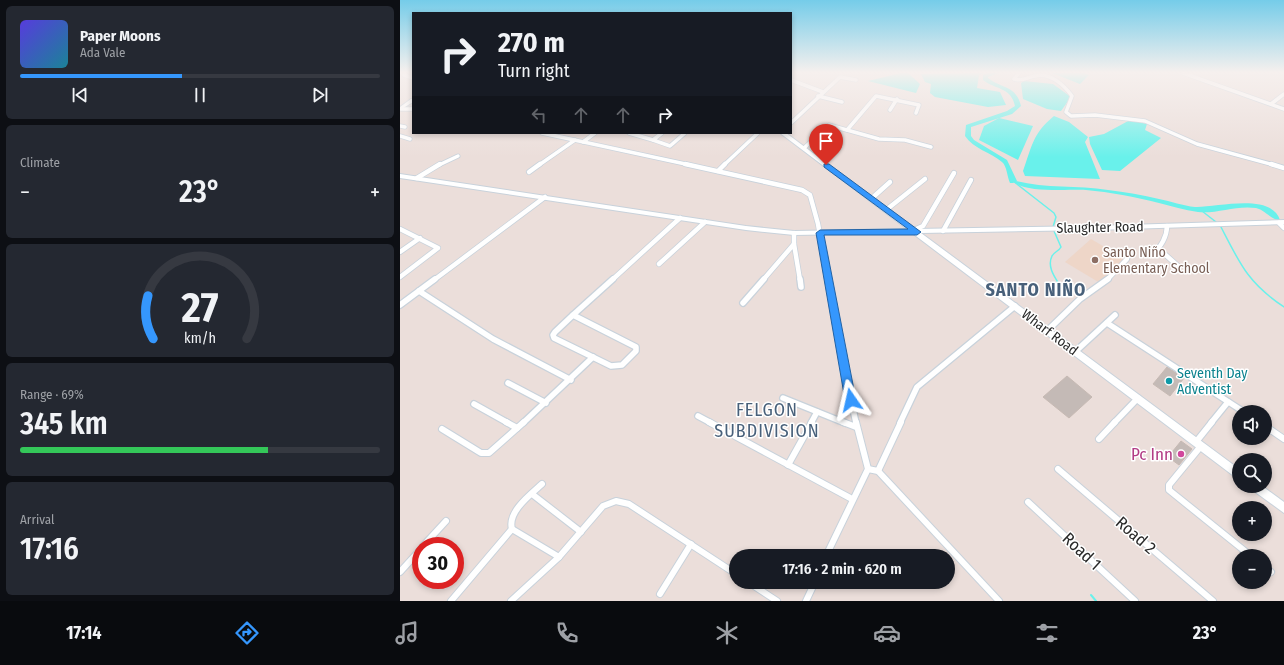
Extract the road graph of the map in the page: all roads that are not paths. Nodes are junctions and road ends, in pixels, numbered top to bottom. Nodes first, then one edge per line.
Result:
1 (411, 101) edge
2 (813, 101) edge
3 (838, 101) edge
4 (870, 101) edge
5 (896, 101) edge
6 (902, 101) edge
7 (1070, 101) edge
8 (1263, 101) edge
9 (1275, 101) edge
10 (842, 102) dead end
11 (1271, 104) junction
12 (400, 109) edge
13 (412, 109) edge
14 (1284, 109) edge
15 (890, 110) dead end
16 (916, 113) dead end
17 (792, 122) edge
18 (400, 126) edge
19 (405, 127) dead end
20 (847, 130) junction
21 (547, 134) edge
22 (594, 134) edge
23 (634, 134) edge
24 (661, 134) edge
25 (684, 134) edge
26 (757, 134) edge
27 (784, 134) edge
28 (400, 136) edge
29 (410, 139) dead end
30 (576, 140) junction
31 (653, 140) junction
32 (583, 142) junction
33 (931, 147) dead end
34 (804, 148) junction
35 (458, 156) dead end
36 (1284, 168) edge
37 (718, 171) junction
38 (529, 172) dead end
39 (954, 173) dead end
40 (400, 176) edge
41 (417, 178) junction
42 (925, 179) dead end
43 (971, 180) dead end
44 (890, 182) dead end
45 (545, 197) junction
46 (871, 199) junction
47 (886, 210) junction
48 (680, 218) junction
49 (705, 222) junction
50 (1282, 222) edge
51 (1167, 226) junction
52 (1284, 228) edge
53 (400, 230) edge
54 (915, 231) junction
55 (943, 231) junction
56 (794, 233) junction
57 (820, 233) junction
58 (420, 238) junction
59 (794, 244) junction
60 (1159, 249) junction
61 (400, 252) edge
62 (1153, 252) dead end
63 (1127, 259) dead end
64 (660, 264) dead end
65 (1178, 266) dead end
66 (400, 277) edge
67 (801, 287) dead end
68 (419, 291) junction
69 (743, 303) dead end
70 (400, 305) edge
71 (1015, 306) junction
72 (573, 315) junction
73 (1115, 315) dead end
74 (1106, 323) junction
75 (1048, 330) junction
76 (1076, 352) junction
77 (593, 357) junction
78 (570, 380) junction
79 (508, 384) dead end
80 (783, 398) dead end
81 (1138, 398) junction
82 (1228, 402) junction
83 (546, 403) junction
84 (474, 404) dead end
85 (1233, 405) edge
86 (817, 412) junction
87 (698, 416) dead end
88 (856, 427) junction
89 (517, 428) junction
90 (442, 429) dead end
91 (1272, 431) edge
92 (1099, 439) dead end
93 (1284, 439) edge
94 (1198, 444) junction
95 (788, 465) junction
96 (868, 469) junction
97 (1058, 469) dead end
98 (1232, 470) edge
99 (878, 471) junction
100 (542, 484) dead end
101 (1264, 493) edge
102 (532, 494) junction
103 (852, 499) junction
104 (1028, 502) dead end
105 (1284, 508) edge
106 (446, 521) dead end
107 (512, 529) junction
108 (581, 532) junction
109 (431, 537) edge
110 (691, 544) junction
111 (829, 549) edge
112 (1242, 549) edge
113 (559, 557) junction
114 (412, 559) edge
115 (729, 569) edge
116 (400, 572) edge
117 (759, 589) edge
118 (812, 589) edge
119 (660, 594) dead end
120 (451, 601) edge
121 (511, 601) edge
122 (778, 601) edge
123 (806, 601) edge
124 (999, 601) edge
125 (1136, 601) edge
126 (1213, 601) edge

1 - 12 street
2 - 17 street
3 - 10 street
4 - 20 street
5 - 15 street
6 - 16 street
7 - 36 street
8 - 11 street
9 - 11 street
11 - 14 street
12 - 13 street
18 - 19 street
20 - 33 street
20 - 34 street
21 - 30 street
22 - 32 street
23 - 31 street
24 - 31 street
25 - 31 street
26 - 37 street
27 - 34 street, Wharf Road
28 - 29 street
30 - 32 street
30 - 38 street
32 - 37 street
34 - 46 street, Wharf Road
35 - 41 street
37 - 57 street
39 - 54 street
40 - 41 street, Slaughter Road
41 - 45 street, Slaughter Road
42 - 47 street
43 - 55 street
44 - 46 street
45 - 48 street, Slaughter Road
45 - 68 street
46 - 47 street, Wharf Road
47 - 54 street, Wharf Road
48 - 49 street, Slaughter Road
48 - 72 street
49 - 56 street, Slaughter Road
49 - 64 street
50 - 51 street, Slaughter Road
50 - 52 street
51 - 55 street, Slaughter Road
51 - 60 street
53 - 58 street
54 - 55 street, Slaughter Road
54 - 57 street, Slaughter Road
54 - 71 street, Wharf Road
56 - 57 street, Slaughter Road
56 - 59 street
57 - 88 street
58 - 61 street
58 - 66 street
59 - 67 street
59 - 69 street
60 - 62 street
60 - 65 street
63 - 75 street
68 - 70 street
68 - 78 street
71 - 75 street, Wharf Road
71 - 99 street
72 - 77 street
72 - 77 street
73 - 74 street
74 - 76 street
74 - 82 street
75 - 76 street, Wharf Road
76 - 81 street, Wharf Road
77 - 78 street
78 - 83 street
79 - 83 street
80 - 86 street
81 - 92 street
81 - 94 street, Wharf Road
82 - 85 street
82 - 94 street
83 - 89 street
84 - 89 street
86 - 88 street
86 - 95 street
87 - 95 street
88 - 96 street
89 - 90 street
91 - 93 street
94 - 98 street, Wharf Road
94 - 112 street
95 - 103 street
96 - 99 street
96 - 103 street
97 - 126 street, Road 2
99 - 124 street
100 - 102 street
101 - 105 street
102 - 107 street
102 - 108 street
103 - 111 street
104 - 125 street, Road 1
106 - 109 street
107 - 113 street
107 - 120 street
108 - 110 street
108 - 113 street
110 - 115 street
110 - 119 street
113 - 121 street
114 - 116 street
117 - 122 street
118 - 123 street

